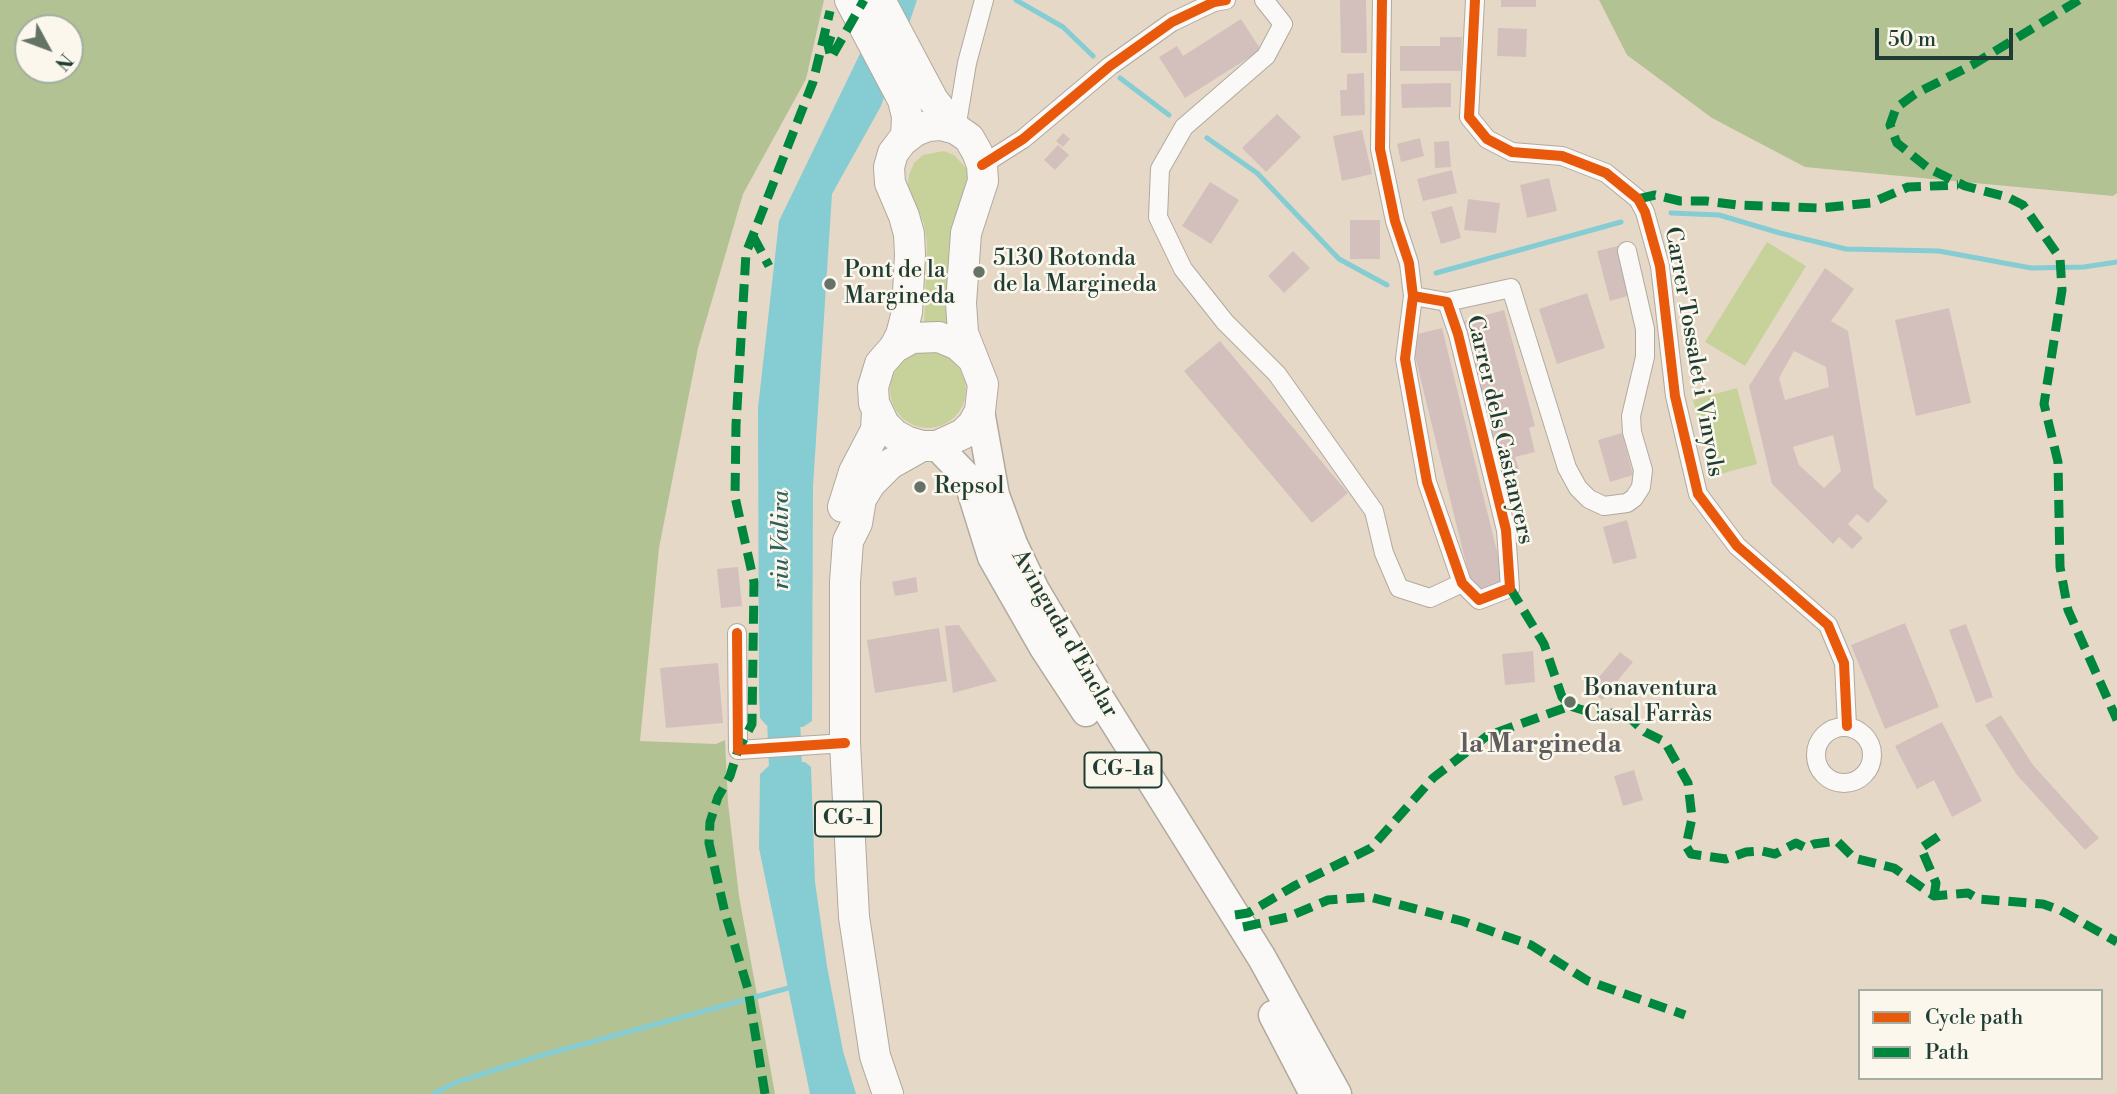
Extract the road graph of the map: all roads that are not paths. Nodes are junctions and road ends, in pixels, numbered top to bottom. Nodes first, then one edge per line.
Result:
1 (850, 0) edge
2 (880, 0) edge
3 (984, 0) edge
4 (1226, 0) edge
5 (1264, 0) edge
6 (1382, 0) edge
7 (1475, 0) edge
8 (956, 130) junction
9 (906, 138) junction
10 (982, 165) junction
11 (1627, 251) dead end
12 (1413, 296) junction
13 (1447, 302) junction
14 (894, 348) junction
15 (973, 359) junction
16 (877, 411) junction
17 (980, 411) junction
18 (930, 446) junction
19 (848, 541) junction
20 (1462, 583) junction
21 (737, 633) dead end
22 (1847, 726) dead end
23 (831, 743) junction
24 (888, 1094) edge
25 (1314, 1094) edge
26 (1337, 1094) edge

1 - 9 highway
2 - 8 highway
3 - 8 street
4 - 10 street
5 - 20 street
6 - 12 street
7 - 22 street, Carrer Tossalet i Vinyols
8 - 9 highway
8 - 10 highway
9 - 14 highway, CG-1
10 - 15 highway
11 - 13 street
12 - 13 street, Carrer dels Castanyers
12 - 20 street
13 - 20 street, Carrer dels Castanyers
14 - 15 highway
14 - 16 highway, CG-1
15 - 17 highway
16 - 18 highway
16 - 19 highway, CG-1
17 - 18 highway, CG-1
17 - 26 main road, Avinguda d'Enclar / CG-1a
18 - 19 highway, CG-1
18 - 25 main road, Avinguda d'Enclar / CG-1a
19 - 23 highway, CG-1
21 - 23 street
23 - 24 highway, CG-1

